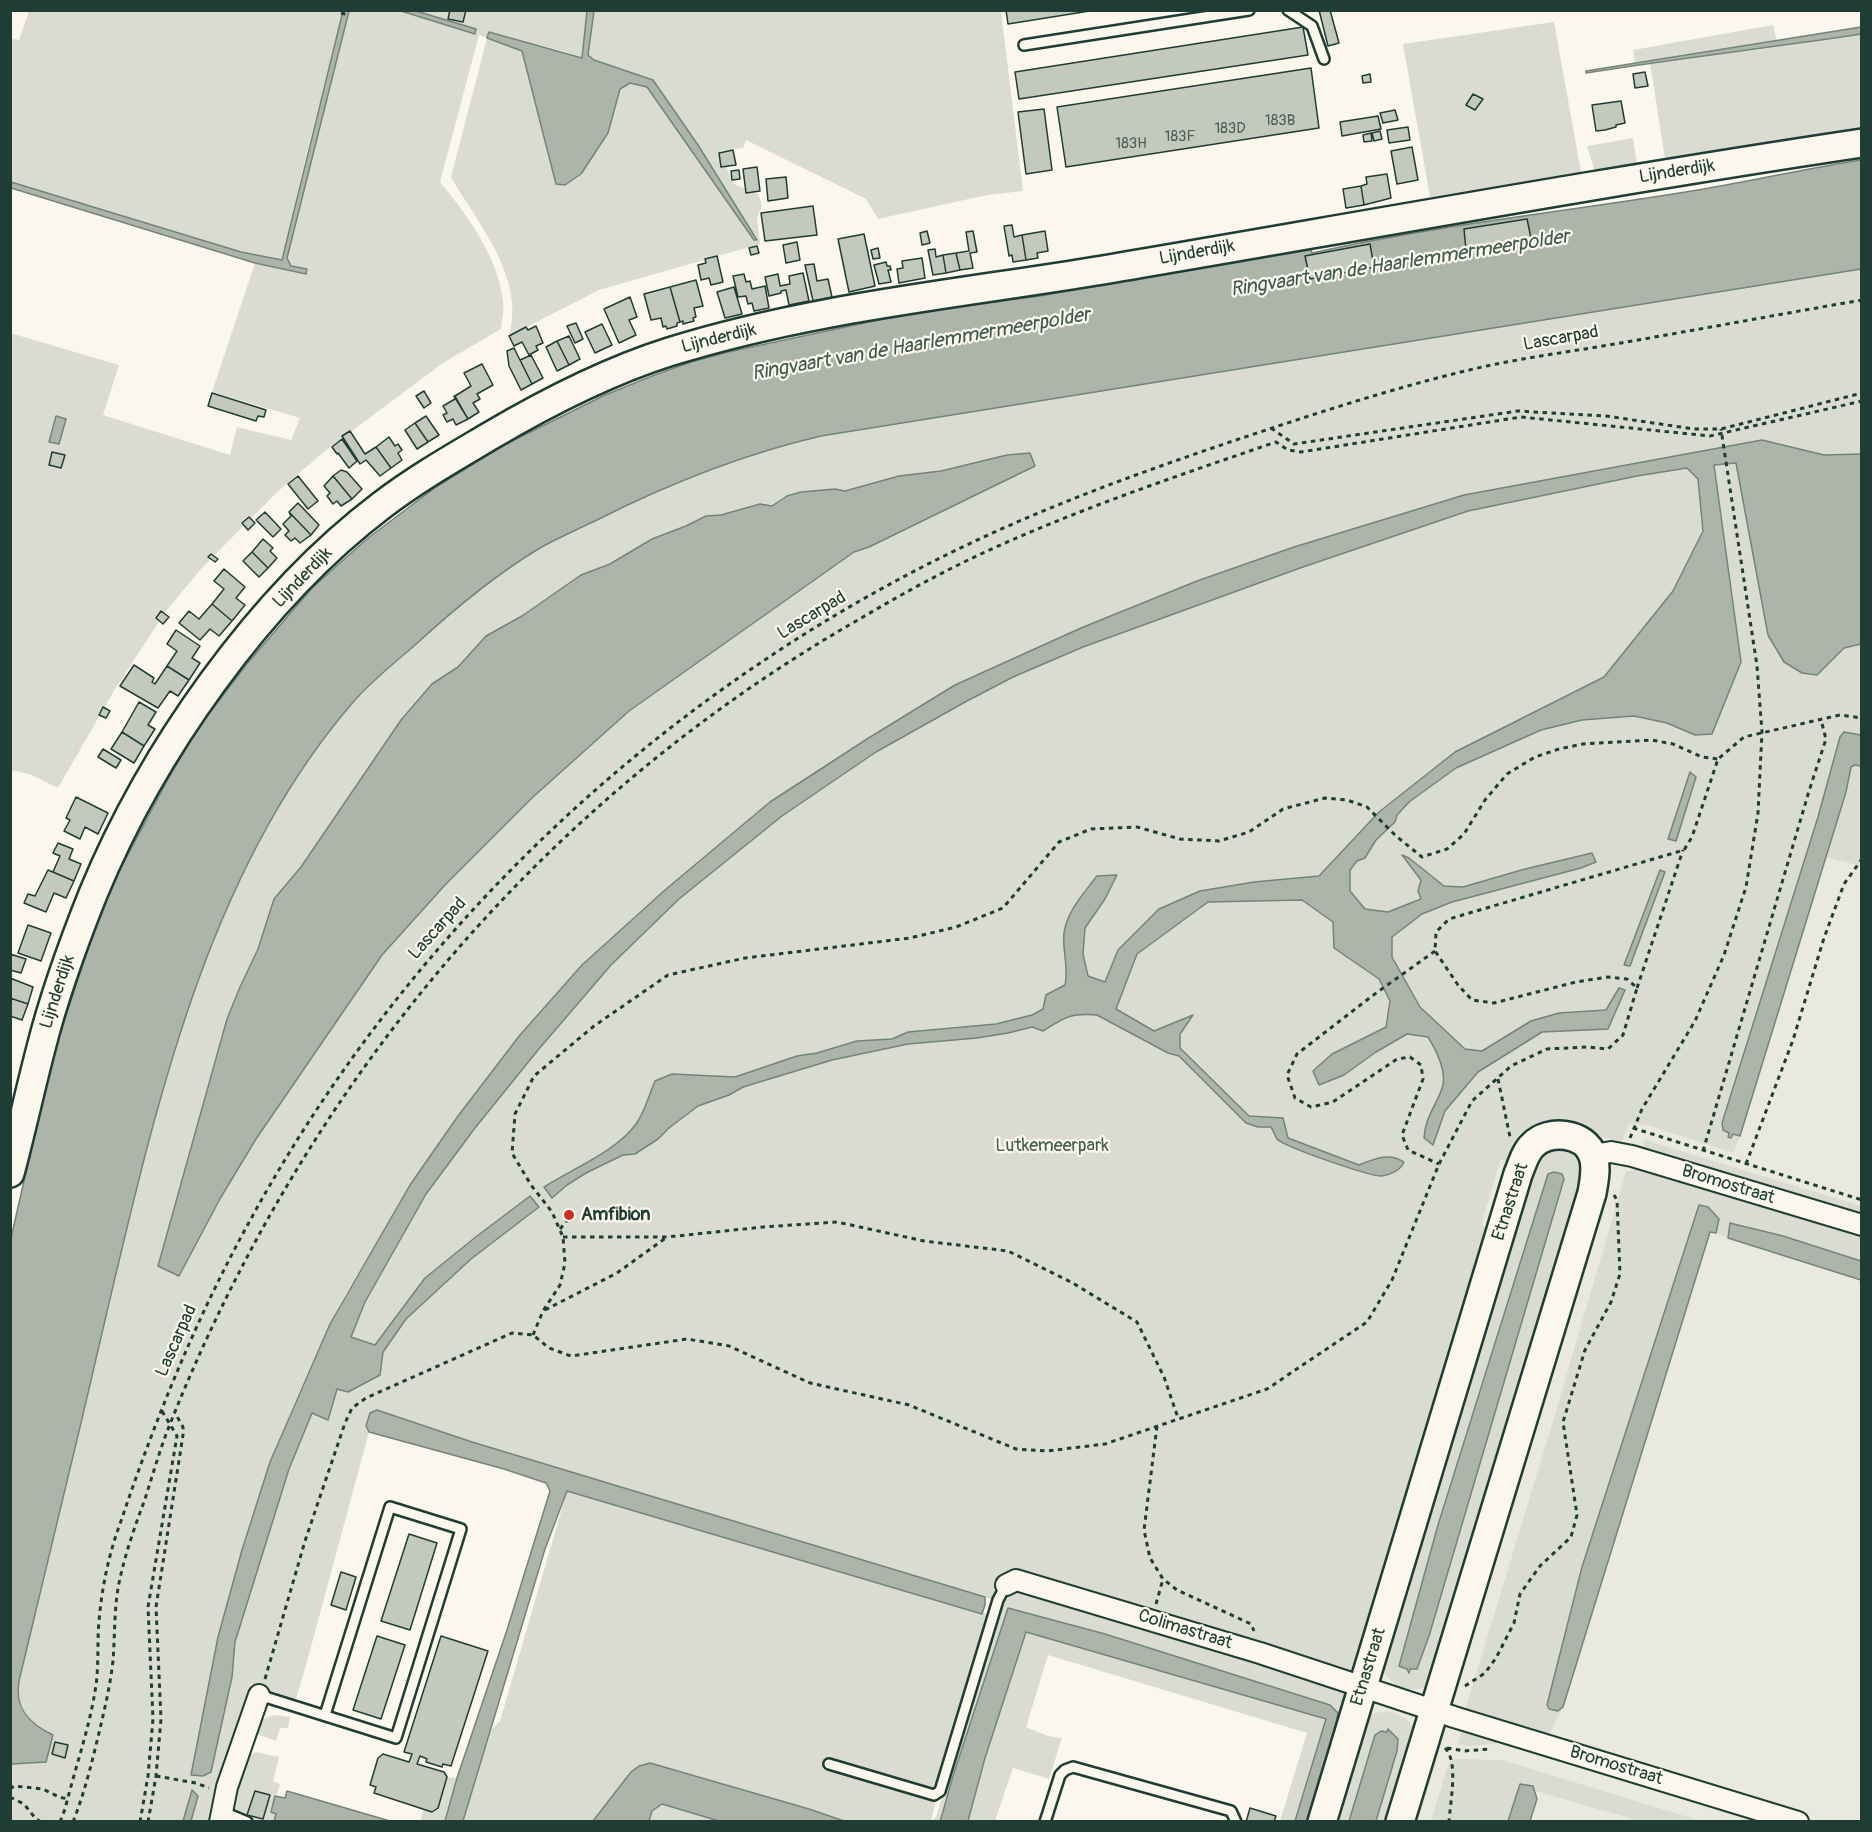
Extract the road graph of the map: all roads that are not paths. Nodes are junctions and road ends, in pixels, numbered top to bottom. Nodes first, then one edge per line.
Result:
1 (1249, 10) edge
2 (1288, 10) edge
3 (1024, 45) dead end
4 (1324, 59) dead end
5 (1862, 143) edge
6 (1593, 1155) junction
7 (10, 1173) edge
8 (1862, 1225) edge
9 (1006, 1585) joint
10 (1364, 1686) junction
11 (259, 1695) joint
12 (1434, 1710) junction
13 (325, 1716) junction
14 (829, 1764) dead end
15 (223, 1811) edge
16 (247, 1821) edge
17 (1045, 1821) edge
18 (1236, 1821) edge
19 (1323, 1821) edge
20 (1400, 1821) edge
21 (1798, 1821) edge

1 - 3 lane
2 - 4 lane
5 - 7 street, Lijnderdijk
6 - 8 street, Bromostraat
6 - 10 street, Etnastraat
6 - 12 street
9 - 10 street, Colimastraat
9 - 14 lane
10 - 12 street, Bromostraat
10 - 19 street, Etnastraat
11 - 13 lane
11 - 15 street
12 - 20 street
12 - 21 street, Bromostraat
13 - 13 lane
15 - 16 lane
17 - 18 lane

